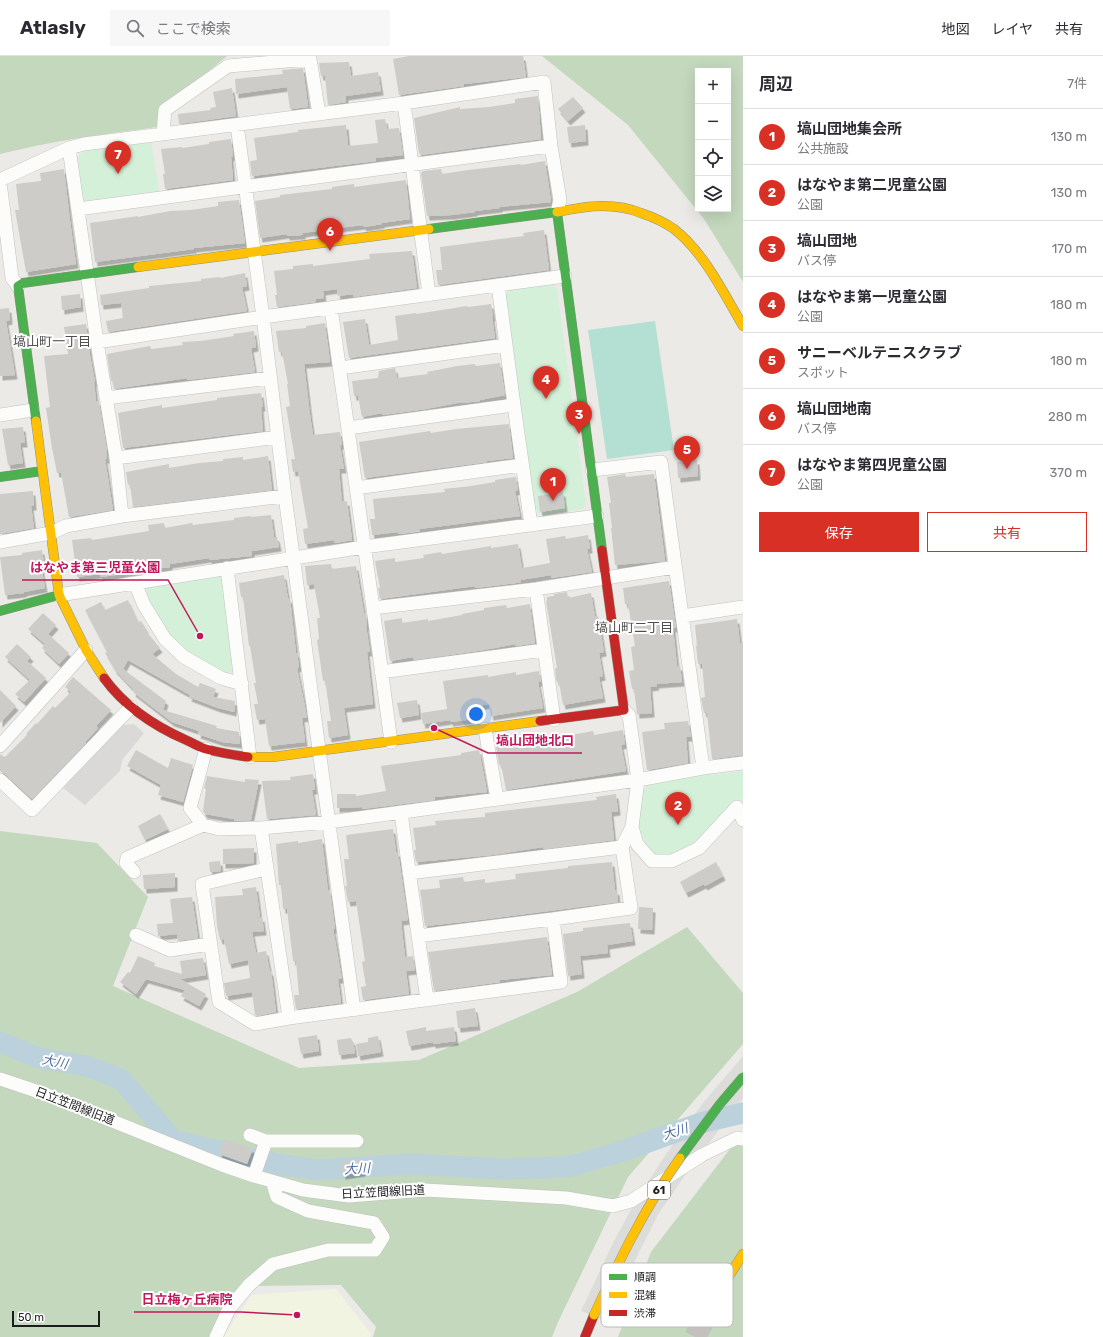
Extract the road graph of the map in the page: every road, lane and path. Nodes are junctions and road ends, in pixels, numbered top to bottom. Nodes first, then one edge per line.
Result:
1 (404, 103) junction
2 (318, 114) junction
3 (237, 125) junction
4 (163, 133) junction
5 (551, 146) junction
6 (69, 148) junction
7 (412, 164) junction
8 (0, 181) edge
9 (246, 187) junction
10 (78, 209) junction
11 (557, 212) junction
12 (420, 230) junction
13 (254, 253) junction
14 (87, 274) junction
15 (565, 276) junction
16 (498, 285) junction
17 (18, 286) junction
18 (429, 295) junction
19 (331, 308) junction
20 (263, 317) junction
21 (743, 326) edge
22 (97, 342) junction
23 (506, 345) junction
24 (340, 368) junction
25 (270, 378) junction
26 (106, 398) junction
27 (514, 405) junction
28 (33, 410) junction
29 (0, 415) edge
30 (348, 428) junction
31 (278, 438) junction
32 (116, 458) junction
33 (522, 465) junction
34 (42, 470) junction
35 (592, 470) junction
36 (0, 477) edge
37 (356, 488) junction
38 (285, 496) junction
39 (122, 516) junction
40 (598, 516) junction
41 (531, 525) junction
42 (51, 533) junction
43 (0, 542) edge
44 (364, 547) junction
45 (294, 558) junction
46 (675, 567) junction
47 (227, 568) junction
48 (606, 578) junction
49 (135, 583) junction
50 (536, 588) junction
51 (59, 595) junction
52 (743, 607) edge
53 (373, 608) junction
54 (0, 611) edge
55 (682, 616) junction
56 (86, 650) junction
57 (544, 650) junction
58 (381, 672) junction
59 (242, 684) junction
60 (130, 707) junction
61 (624, 710) junction
62 (554, 720) junction
63 (485, 729) junction
64 (390, 742) junction
65 (0, 746) edge
66 (206, 749) junction
67 (320, 751) junction
68 (250, 757) junction
69 (743, 763) edge
70 (703, 768) junction
71 (0, 780) edge
72 (638, 780) junction
73 (497, 799) junction
74 (401, 813) junction
75 (743, 820) edge
76 (329, 822) junction
77 (203, 825) junction
78 (260, 828) junction
79 (632, 828) junction
80 (622, 847) junction
81 (266, 869) junction
82 (134, 872) dead end
83 (409, 873) junction
84 (554, 919) junction
85 (136, 935) dead end
86 (418, 936) junction
87 (210, 944) junction
88 (427, 1000) junction
89 (354, 1010) junction
90 (289, 1018) junction
91 (743, 1077) edge
92 (0, 1079) edge
93 (250, 1135) dead end
94 (743, 1139) edge
95 (266, 1141) junction
96 (356, 1141) dead end
97 (254, 1176) junction
98 (272, 1181) junction
99 (743, 1254) edge
100 (618, 1263) edge
101 (733, 1270) edge
102 (601, 1299) edge
103 (216, 1337) edge
104 (585, 1337) edge

1 - 2 street
1 - 5 street
1 - 7 street
2 - 3 street
2 - 4 street
3 - 4 street
3 - 9 street
4 - 6 street
5 - 7 street
5 - 11 street
6 - 8 street
6 - 10 street
7 - 9 street
7 - 12 street
8 - 17 street
9 - 10 street
9 - 13 street
10 - 14 street
11 - 12 main road
11 - 15 main road
11 - 21 main road
12 - 13 main road
12 - 18 street
13 - 14 main road
13 - 20 street
14 - 17 main road
14 - 22 street
15 - 16 street
15 - 35 main road
16 - 18 street
16 - 23 street
17 - 28 main road
18 - 19 street
19 - 20 street
19 - 24 street
20 - 22 street
20 - 25 street
22 - 26 street
23 - 24 street
23 - 27 street
24 - 30 street
25 - 26 street
25 - 31 street
26 - 32 street
27 - 30 street
27 - 33 street
28 - 29 street
28 - 34 main road
30 - 37 street
31 - 32 street
31 - 38 street
32 - 39 street
33 - 37 street
33 - 41 street
34 - 36 main road
34 - 42 main road
35 - 40 main road
35 - 46 street
37 - 44 street
38 - 39 street
38 - 45 street
39 - 42 street
40 - 41 street
40 - 48 main road
41 - 44 street
42 - 43 street
42 - 51 main road
44 - 45 street
44 - 53 street
45 - 47 street
45 - 67 street
46 - 48 street
46 - 55 street
47 - 49 street
47 - 59 street
48 - 50 street
48 - 61 main road
49 - 51 street
49 - 59 street
50 - 53 street
50 - 57 street
51 - 54 main road
51 - 56 main road
52 - 55 street
53 - 58 street
55 - 70 street
56 - 60 main road
56 - 65 street
57 - 58 street
57 - 62 street
58 - 64 street
59 - 68 street
60 - 66 main road
60 - 71 street
61 - 62 main road
61 - 72 street
62 - 63 main road
63 - 64 main road
63 - 73 street
64 - 67 main road
66 - 68 main road
66 - 77 street
67 - 68 main road
67 - 76 street
69 - 70 street
70 - 72 street
72 - 73 street
72 - 79 street
73 - 74 street
74 - 76 street
74 - 83 street
75 - 79 street
76 - 78 street
76 - 89 street
77 - 78 street
77 - 82 street
78 - 81 street
79 - 80 street
80 - 83 street
80 - 84 street
81 - 87 street
81 - 90 street
83 - 86 street
84 - 86 street
84 - 88 street
85 - 87 street
86 - 88 street
87 - 90 street
88 - 89 street
89 - 90 street
91 - 100 main road, 61, bridge
92 - 97 street, 日立笠間線旧道
93 - 95 street
94 - 98 street, 日立笠間線旧道
95 - 96 street
95 - 97 street
97 - 98 street, 日立笠間線旧道
98 - 103 street
99 - 101 main road
102 - 104 main road, 61, bridge

